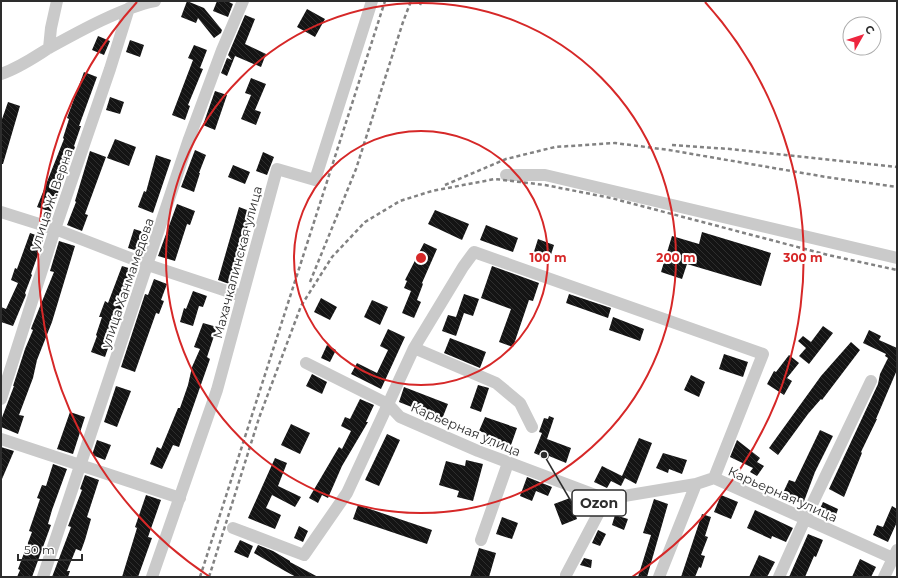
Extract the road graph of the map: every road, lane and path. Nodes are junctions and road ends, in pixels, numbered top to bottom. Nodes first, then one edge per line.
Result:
1 (57, 1) edge
2 (243, 1) edge
3 (372, 1) edge
4 (150, 2) edge
5 (128, 8) junction
6 (50, 48) junction
7 (1, 74) edge
8 (506, 175) dead end
9 (1, 212) edge
10 (55, 229) junction
11 (897, 258) edge
12 (148, 265) junction
13 (242, 296) junction
14 (414, 348) junction
15 (306, 363) dead end
16 (871, 381) dead end
17 (1, 399) edge
18 (388, 404) junction
19 (532, 427) dead end
20 (1, 439) edge
21 (508, 463) junction
22 (80, 466) junction
23 (714, 478) junction
24 (696, 484) junction
25 (180, 498) junction
26 (606, 499) junction
27 (805, 519) junction
28 (233, 528) dead end
29 (481, 540) dead end
30 (896, 556) edge
31 (566, 575) dead end
32 (43, 577) edge
33 (152, 577) edge
34 (659, 577) edge
35 (779, 577) edge
36 (884, 577) edge

1 - 6 street
2 - 12 street, улица Ханмамедова
3 - 13 street, Махачкалинская улица
4 - 5 street
5 - 6 street
5 - 10 street, улица Ж. Верна
6 - 7 street
8 - 11 street
9 - 10 street
10 - 12 street
10 - 17 street, улица Ж. Верна
12 - 13 street
12 - 22 street, улица Ханмамедова
13 - 25 street, Махачкалинская улица
14 - 18 street
14 - 19 street
14 - 23 street
15 - 18 street, Карьерная улица
16 - 27 street
18 - 21 street, Карьерная улица
18 - 28 street
20 - 22 street
21 - 26 street, Карьерная улица
21 - 29 street
22 - 25 street
22 - 32 street, улица Ханмамедова
23 - 24 street, Карьерная улица
23 - 27 street, Карьерная улица
24 - 26 street, Карьерная улица
24 - 34 street
25 - 33 street, Махачкалинская улица
26 - 31 street
27 - 30 street, Карьерная улица
27 - 35 street
30 - 36 street

